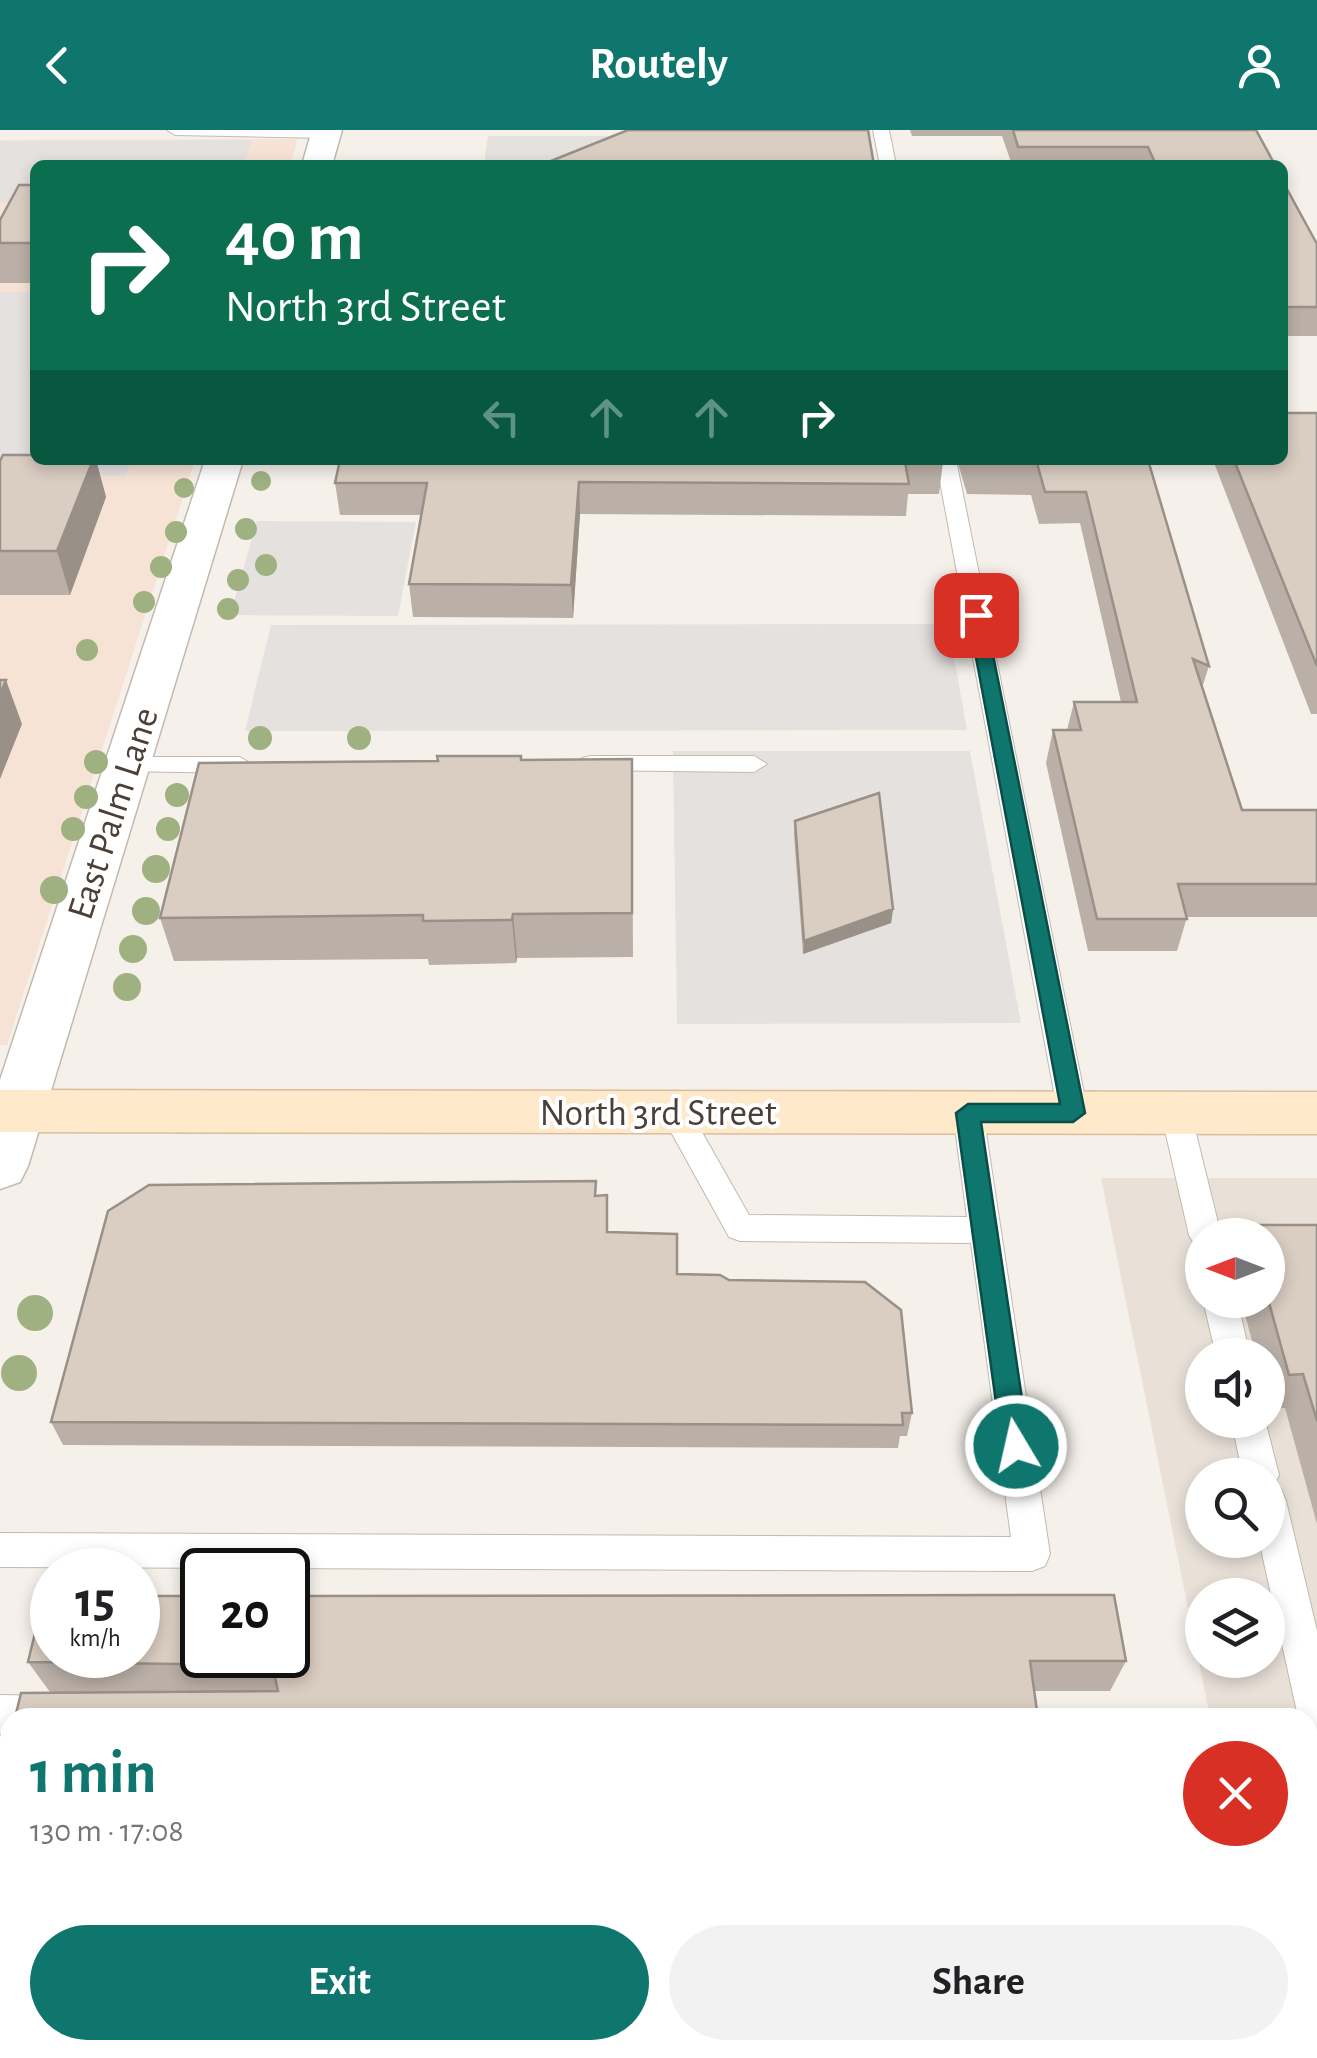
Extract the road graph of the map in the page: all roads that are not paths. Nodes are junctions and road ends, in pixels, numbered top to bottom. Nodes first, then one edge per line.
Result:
1 (176, 130) edge
2 (881, 130) edge
3 (322, 144) edge
4 (267, 150) dead end
5 (887, 160) edge
6 (222, 465) edge
7 (947, 465) edge
8 (574, 764) edge
9 (754, 764) dead end
10 (128, 765) junction
11 (274, 765) edge
12 (9, 1111) edge
13 (675, 1112) junction
14 (968, 1113) junction
15 (1073, 1113) junction
16 (1176, 1113) junction
17 (1317, 1113) edge
18 (0, 1166) edge
19 (1201, 1218) edge
20 (983, 1230) junction
21 (0, 1550) edge
22 (1281, 1558) edge
23 (1316, 1708) edge

1 - 3 lane
2 - 5 lane
3 - 4 lane
6 - 10 street, East Palm Lane
7 - 15 lane
8 - 9 lane
10 - 11 lane
10 - 12 street, East Palm Lane
12 - 13 street, North 3rd Street
12 - 18 street, East Palm Lane
13 - 14 street, North 3rd Street
13 - 20 lane
14 - 15 street, North 3rd Street
14 - 20 lane
15 - 16 street, North 3rd Street
16 - 17 street, North 3rd Street
16 - 19 lane
20 - 21 lane
22 - 23 lane

